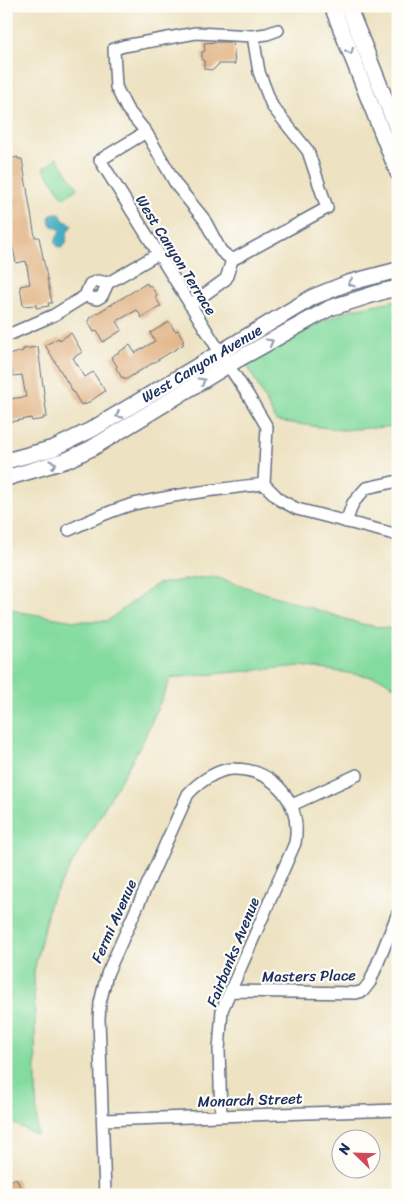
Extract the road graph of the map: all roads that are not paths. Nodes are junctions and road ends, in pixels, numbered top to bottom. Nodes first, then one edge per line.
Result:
1 (332, 6) edge
2 (348, 6) edge
3 (278, 30) dead end
4 (253, 36) junction
5 (398, 131) edge
6 (146, 132) junction
7 (398, 173) edge
8 (158, 254) junction
9 (232, 260) junction
10 (398, 270) edge
11 (398, 288) edge
12 (190, 305) junction
13 (6, 336) edge
14 (220, 352) junction
15 (228, 365) junction
16 (6, 460) edge
17 (6, 478) edge
18 (398, 481) edge
19 (264, 484) junction
20 (346, 522) junction
21 (69, 530) dead end
22 (398, 535) edge
23 (357, 775) dead end
24 (292, 805) junction
25 (398, 913) edge
26 (231, 991) junction
27 (398, 1110) edge
28 (221, 1116) junction
29 (102, 1120) junction
30 (105, 1195) edge

1 -> 7 street
2 - 5 street
3 - 4 street
4 - 6 street
4 - 9 street
6 - 8 street, West Canyon Terrace
6 - 9 street
8 - 12 street, West Canyon Terrace
8 - 13 street
9 - 12 street
10 -> 14 street, West Canyon Avenue
15 -> 11 street, West Canyon Avenue
12 - 14 street, West Canyon Terrace
14 - 15 street, West Canyon Terrace
14 -> 16 street, West Canyon Avenue
17 -> 15 street, West Canyon Avenue
15 - 19 street, West Canyon Terrace
18 - 20 street
19 - 20 street
19 - 21 street
20 - 22 street
23 - 24 street
24 - 26 street, Fairbanks Avenue
24 - 29 street, Fermi Avenue
25 - 26 street, Masters Place
26 - 28 street, Fairbanks Avenue
27 - 28 street, Monarch Street
28 - 29 street, Monarch Street
29 - 30 street, Fermi Avenue

